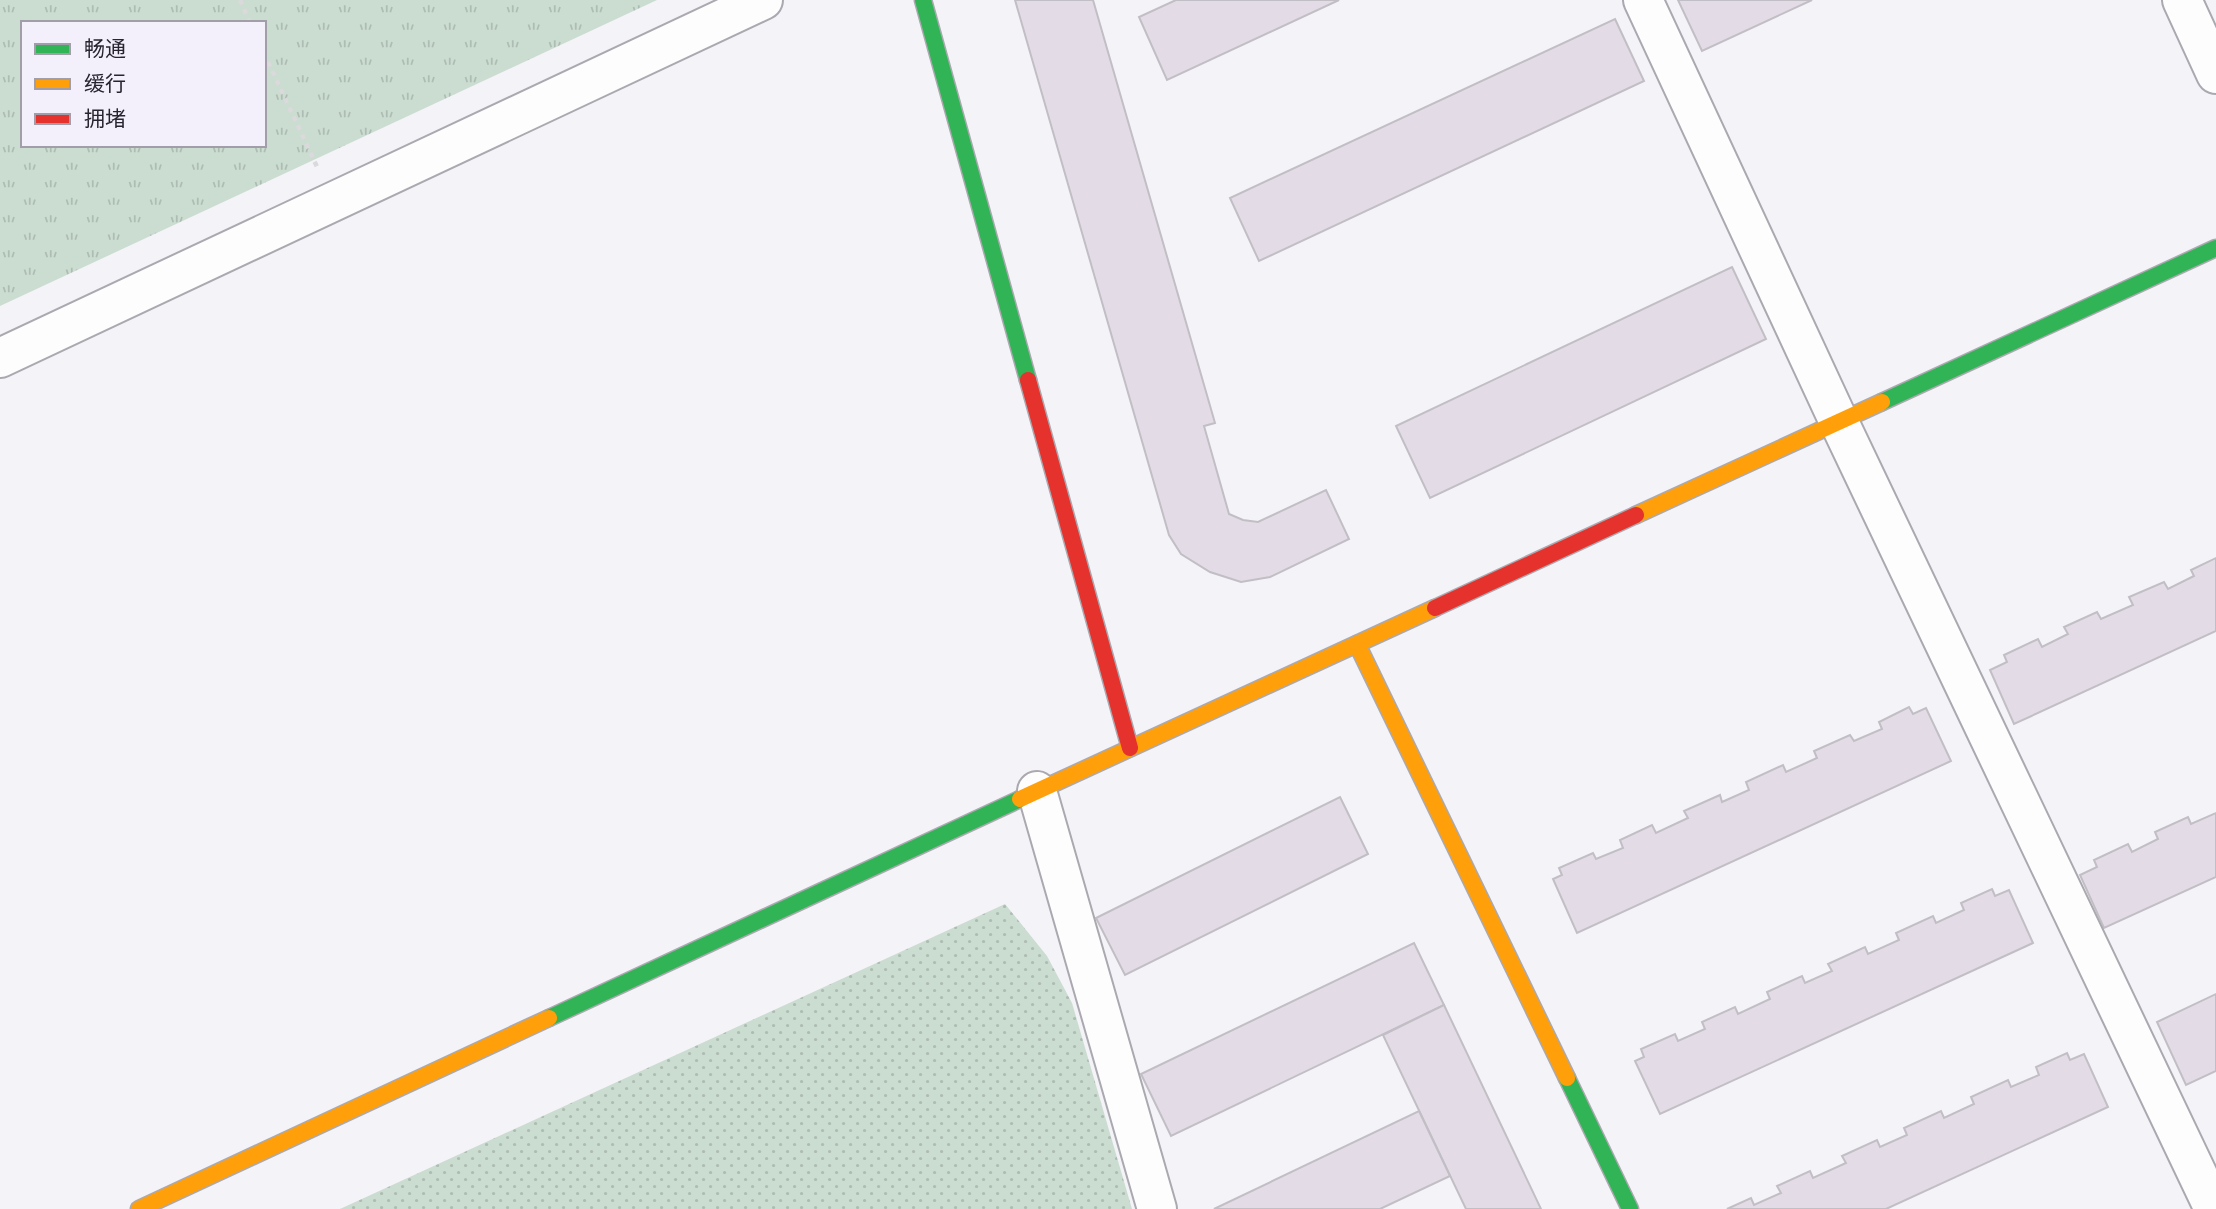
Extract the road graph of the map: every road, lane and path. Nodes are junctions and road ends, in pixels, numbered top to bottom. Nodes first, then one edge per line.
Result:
1 (240, 0) edge
2 (763, 0) edge
3 (923, 0) edge
4 (1643, 0) edge
5 (2182, 0) edge
6 (249, 21) edge
7 (266, 57) edge
8 (2216, 74) edge
9 (333, 202) junction
10 (2216, 248) edge
11 (0, 358) edge
12 (1839, 422) junction
13 (1357, 644) junction
14 (1130, 748) junction
15 (1037, 791) junction
16 (139, 1209) edge
17 (1157, 1209) edge
18 (1630, 1209) edge
19 (2214, 1209) edge

1 - 6 path
2 - 9 street
3 - 14 street
4 - 12 street
5 - 8 street
7 - 9 path
9 - 11 street
10 - 12 street
12 - 13 street
12 - 19 street
13 - 14 street
13 - 18 street
14 - 15 street
15 - 16 street
15 - 17 street

